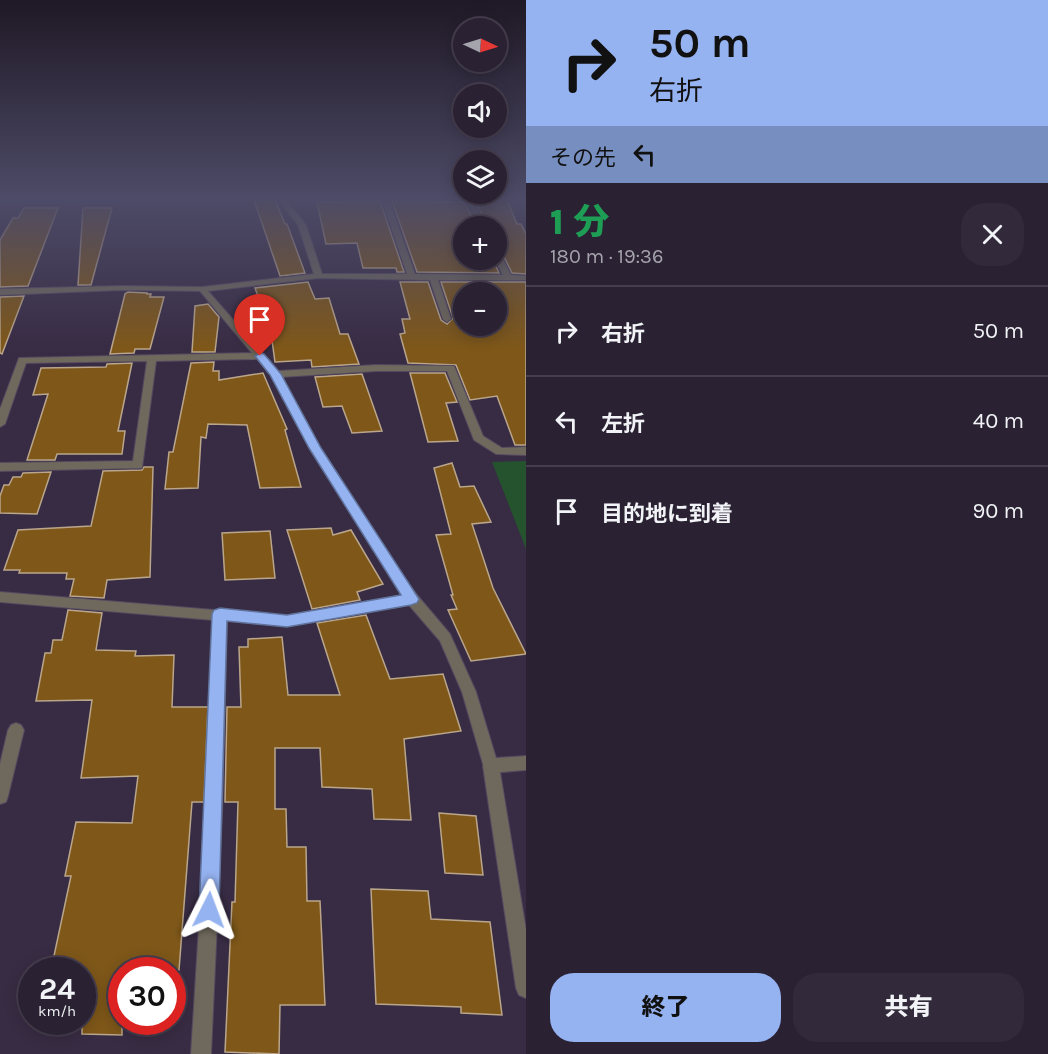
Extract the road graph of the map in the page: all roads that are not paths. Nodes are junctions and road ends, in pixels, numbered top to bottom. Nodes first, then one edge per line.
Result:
1 (310, 249) edge
2 (402, 249) edge
3 (504, 270) edge
4 (411, 275) junction
5 (319, 276) junction
6 (433, 276) junction
7 (508, 277) junction
8 (526, 278) edge
9 (202, 289) junction
10 (0, 292) edge
11 (447, 319) dead end
12 (260, 356) junction
13 (152, 357) junction
14 (275, 374) junction
15 (0, 424) edge
16 (526, 451) edge
17 (0, 466) edge
18 (0, 597) edge
19 (411, 599) junction
20 (220, 614) junction
21 (16, 730) dead end
22 (526, 763) edge
23 (491, 766) junction
24 (0, 796) edge
25 (526, 988) edge
26 (201, 1054) edge

1 - 5 street
2 - 4 street
3 - 7 street
4 - 5 street
4 - 6 street
5 - 9 street
6 - 7 street
6 - 11 street
7 - 8 street
9 - 10 street
9 - 12 street
12 - 13 street
12 - 14 street
13 - 15 street
13 - 17 street
14 - 16 street
14 - 19 street
18 - 20 street
19 - 20 street
19 - 23 street
20 - 26 street
21 - 24 street
22 - 23 street
23 - 25 street

